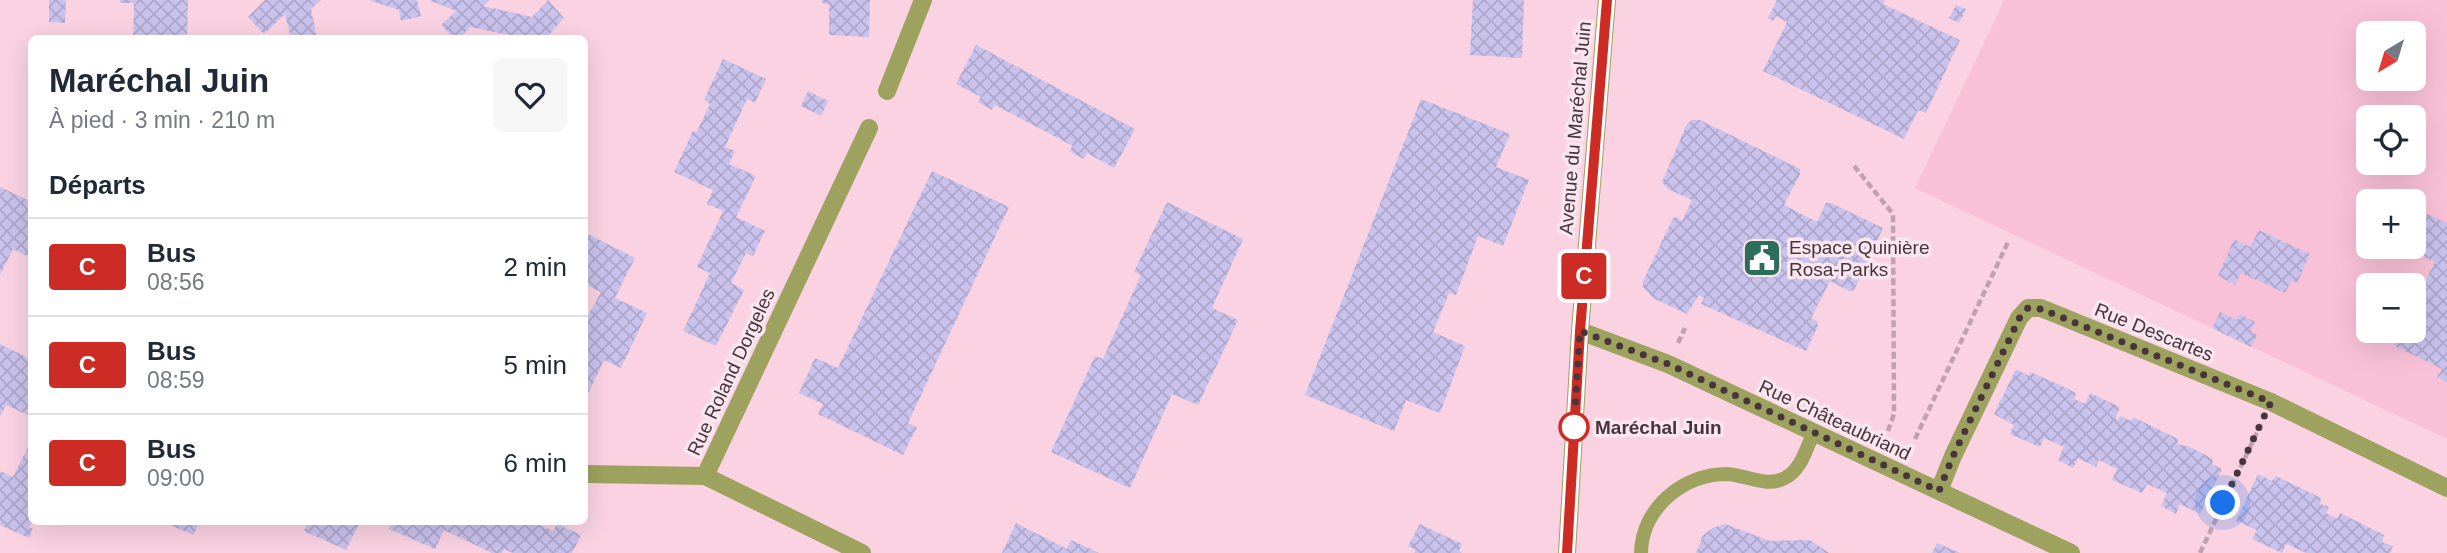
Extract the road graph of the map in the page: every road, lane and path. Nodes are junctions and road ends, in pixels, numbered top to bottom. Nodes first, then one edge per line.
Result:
1 (923, 0) edge
2 (1606, 0) edge
3 (887, 91) dead end
4 (869, 128) dead end
5 (1854, 166) dead end
6 (2009, 240) dead end
7 (1580, 331) junction
8 (2271, 402) junction
9 (1888, 431) dead end
10 (1813, 433) junction
11 (1915, 439) dead end
12 (588, 474) edge
13 (705, 476) junction
14 (2447, 488) edge
15 (1939, 491) junction
16 (862, 553) edge
17 (1567, 553) edge
18 (1641, 553) edge
19 (2071, 553) edge
20 (2200, 553) edge

1 - 3 street
2 - 7 street, Avenue du Maréchal Juin
4 - 13 street, Rue Roland Dorgeles
5 - 9 path
6 - 11 path
7 - 10 street, Rue Châteaubriand
7 - 17 street, Avenue du Maréchal Juin
8 - 14 street, Rue Descartes
8 - 15 street, Rue Descartes
8 - 20 path
10 - 15 street, Rue Châteaubriand
10 - 18 lane
12 - 13 street
13 - 16 street, Rue Roland Dorgeles
15 - 19 street, Rue Châteaubriand

